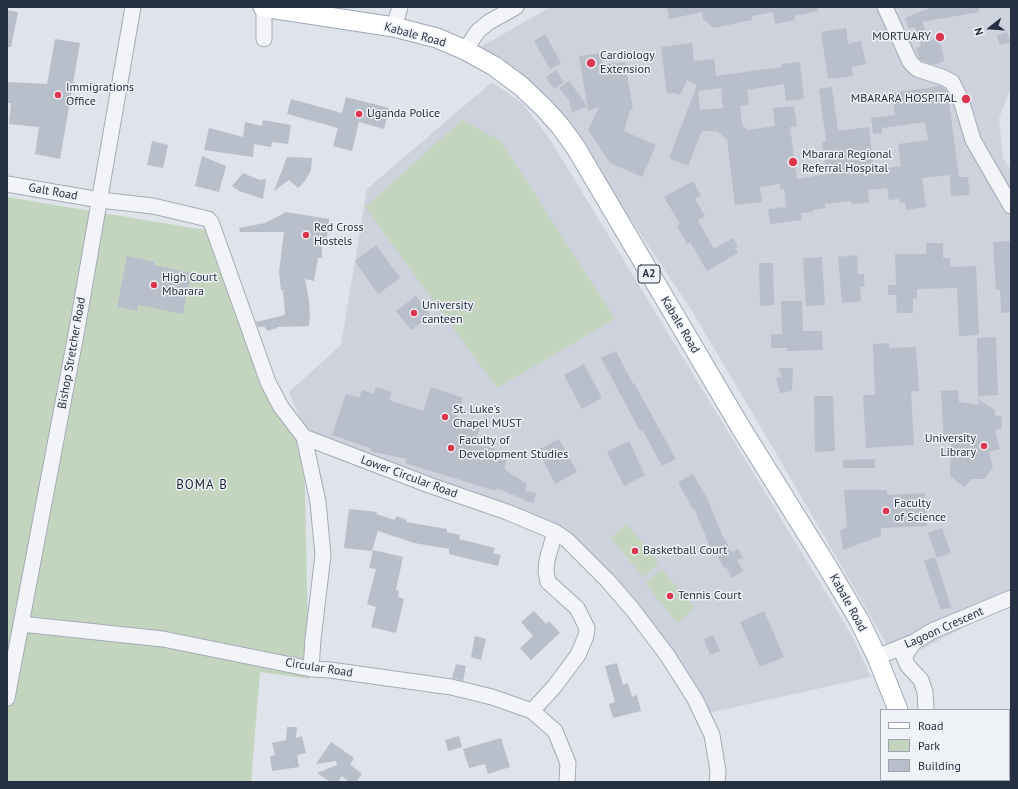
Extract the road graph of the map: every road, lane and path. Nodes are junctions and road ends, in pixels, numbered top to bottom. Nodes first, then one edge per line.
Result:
1 (133, 7) edge
2 (263, 7) edge
3 (400, 7) edge
4 (516, 7) edge
5 (885, 7) edge
6 (394, 27) junction
7 (264, 39) dead end
8 (465, 50) junction
9 (7, 184) edge
10 (100, 200) junction
11 (1011, 206) edge
12 (304, 437) junction
13 (555, 532) junction
14 (1011, 598) edge
15 (21, 624) junction
16 (914, 642) junction
17 (876, 657) junction
18 (311, 669) junction
19 (7, 698) edge
20 (898, 709) edge
21 (926, 709) edge
22 (532, 711) junction
23 (567, 782) edge
24 (717, 782) edge

1 - 10 street, Bishop Stretcher Road
2 - 6 main road, Kabale Road / A2
2 - 7 street
3 - 6 street
4 - 8 street
5 - 11 street
6 - 8 main road, Kabale Road / A2
8 - 17 main road, Kabale Road / A2
9 - 10 street, Galt Road
10 - 12 street
10 - 15 street, Bishop Stretcher Road
12 - 13 street, Lower Circular Road
12 - 18 street
13 - 22 street
13 - 24 street, Lower Circular Road
14 - 16 street, Lagoon Crescent
15 - 18 street, Circular Road
15 - 19 street, Bishop Stretcher Road
16 - 17 street, Lagoon Crescent
16 - 21 street
17 - 20 main road, Kabale Road / A2
18 - 22 street, Circular Road
22 - 23 street, Circular Road

